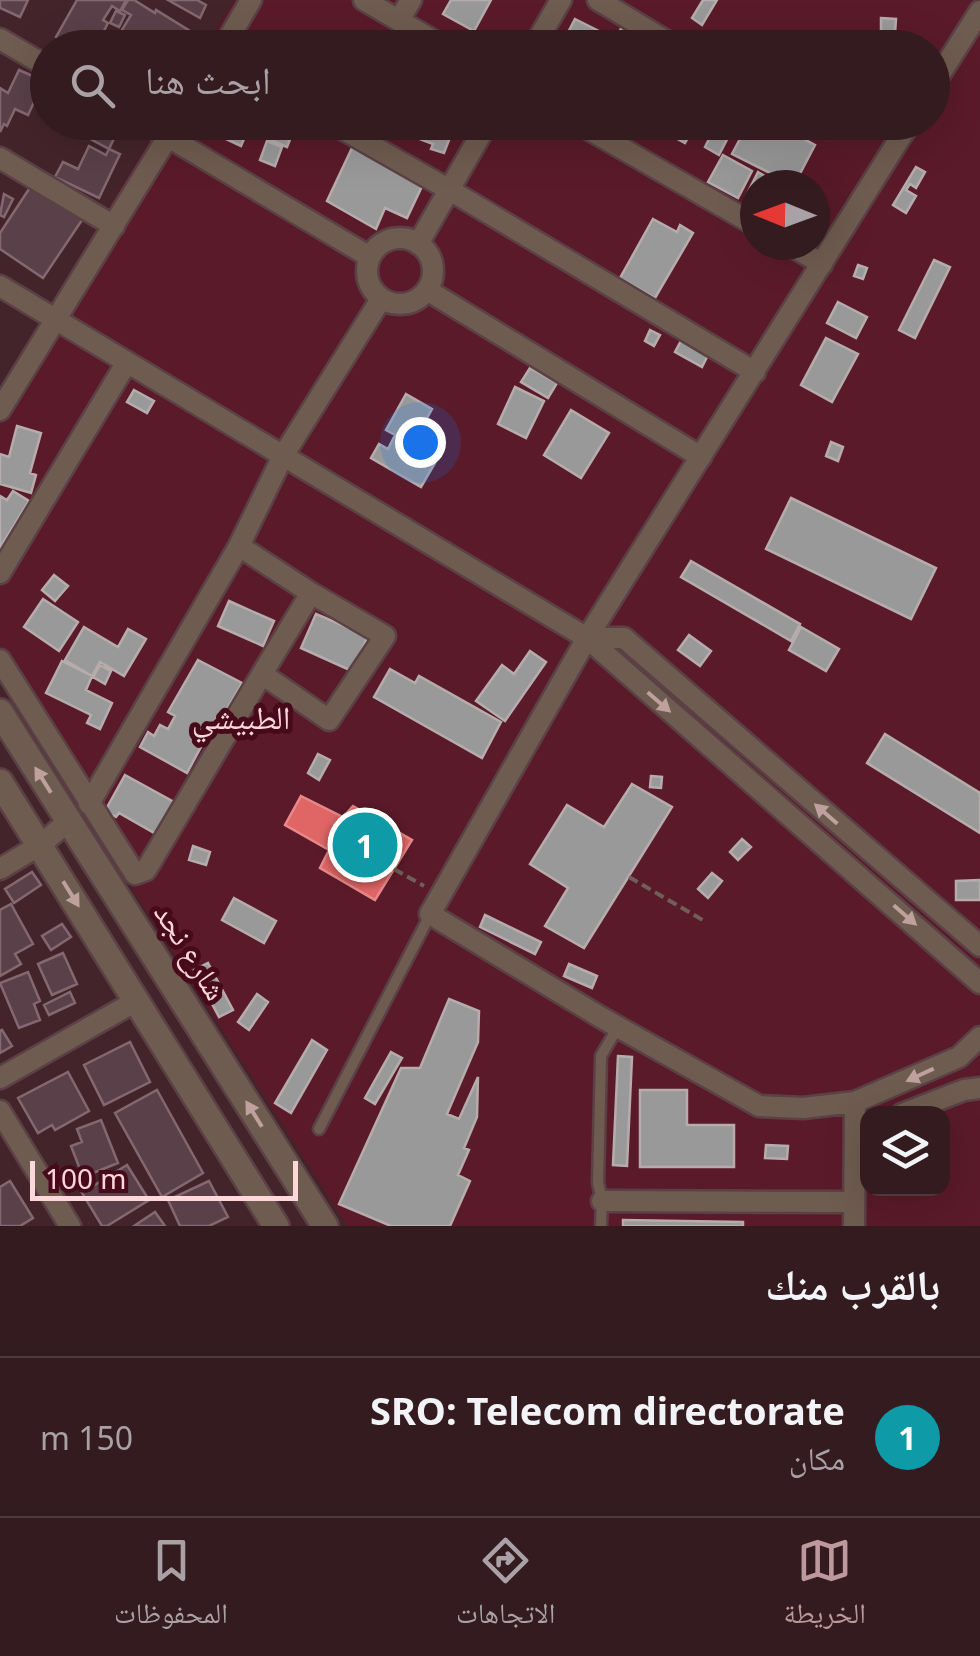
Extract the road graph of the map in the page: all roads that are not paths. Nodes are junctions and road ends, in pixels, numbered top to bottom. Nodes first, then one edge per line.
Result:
1 (251, 0) edge
2 (364, 0) edge
3 (411, 0) edge
4 (561, 0) edge
5 (598, 0) edge
6 (980, 11) edge
7 (399, 20) junction
8 (234, 30) edge
9 (416, 30) edge
10 (544, 30) edge
11 (648, 30) edge
12 (0, 39) edge
13 (30, 56) edge
14 (950, 58) edge
15 (167, 140) edge
16 (189, 140) edge
17 (362, 140) edge
18 (477, 140) edge
19 (607, 140) edge
20 (899, 140) edge
21 (0, 158) edge
22 (448, 189) junction
23 (740, 216) edge
24 (114, 226) junction
25 (418, 244) junction
26 (370, 257) junction
27 (815, 260) edge
28 (822, 264) junction
29 (0, 286) edge
30 (427, 290) junction
31 (381, 299) junction
32 (55, 320) junction
33 (127, 362) junction
34 (754, 372) junction
35 (0, 410) edge
36 (283, 456) junction
37 (701, 457) junction
38 (239, 546) junction
39 (0, 573) edge
40 (310, 593) junction
41 (587, 638) junction
42 (0, 660) edge
43 (262, 674) junction
44 (0, 712) edge
45 (0, 782) edge
46 (89, 804) junction
47 (69, 821) junction
48 (40, 845) junction
49 (0, 869) edge
50 (436, 905) junction
51 (980, 946) edge
52 (980, 982) edge
53 (138, 1000) junction
54 (619, 1026) junction
55 (980, 1038) edge
56 (0, 1078) edge
57 (980, 1088) edge
58 (855, 1102) junction
59 (923, 1106) edge
60 (0, 1111) edge
61 (860, 1123) edge
62 (319, 1129) dead end
63 (860, 1138) edge
64 (602, 1200) junction
65 (854, 1202) junction
66 (70, 1226) edge
67 (276, 1226) edge
68 (325, 1226) edge
69 (601, 1226) edge
70 (854, 1226) edge

1 - 8 street
2 - 7 street
3 - 7 street
4 - 10 street
5 - 11 street
6 - 14 street
7 - 9 street
12 - 13 street
15 - 24 street
16 - 26 street
17 - 22 street
18 - 22 street
19 - 23 street
20 - 28 street
21 - 24 street
22 - 25 street
22 - 34 street
24 - 32 street
25 - 26 street
25 - 30 street
26 - 31 street
27 - 28 street
28 - 34 street
29 - 32 street
30 - 31 street
30 - 37 street
31 - 36 street
32 - 33 street
32 - 35 street
33 - 36 street
33 - 39 street
34 - 37 street
36 - 38 street
36 - 41 street
37 - 41 street
38 - 40 street
38 - 46 street
40 - 43 street
40 - 43 street
41 - 50 street
51 -> 41 street
41 -> 52 street
42 - 46 street
43 - 46 street
47 -> 44 street, شارع نجد
45 - 48 street
47 - 48 street
68 -> 47 street, شارع نجد
48 - 49 street
48 -> 53 street
50 - 54 street
50 - 62 lane
53 - 56 street
53 - 67 street
54 - 58 street
54 - 64 lane
55 -> 58 street
57 - 59 street
58 - 61 street
60 - 66 street
63 - 65 street
64 - 65 street
64 - 69 lane
65 - 70 street

